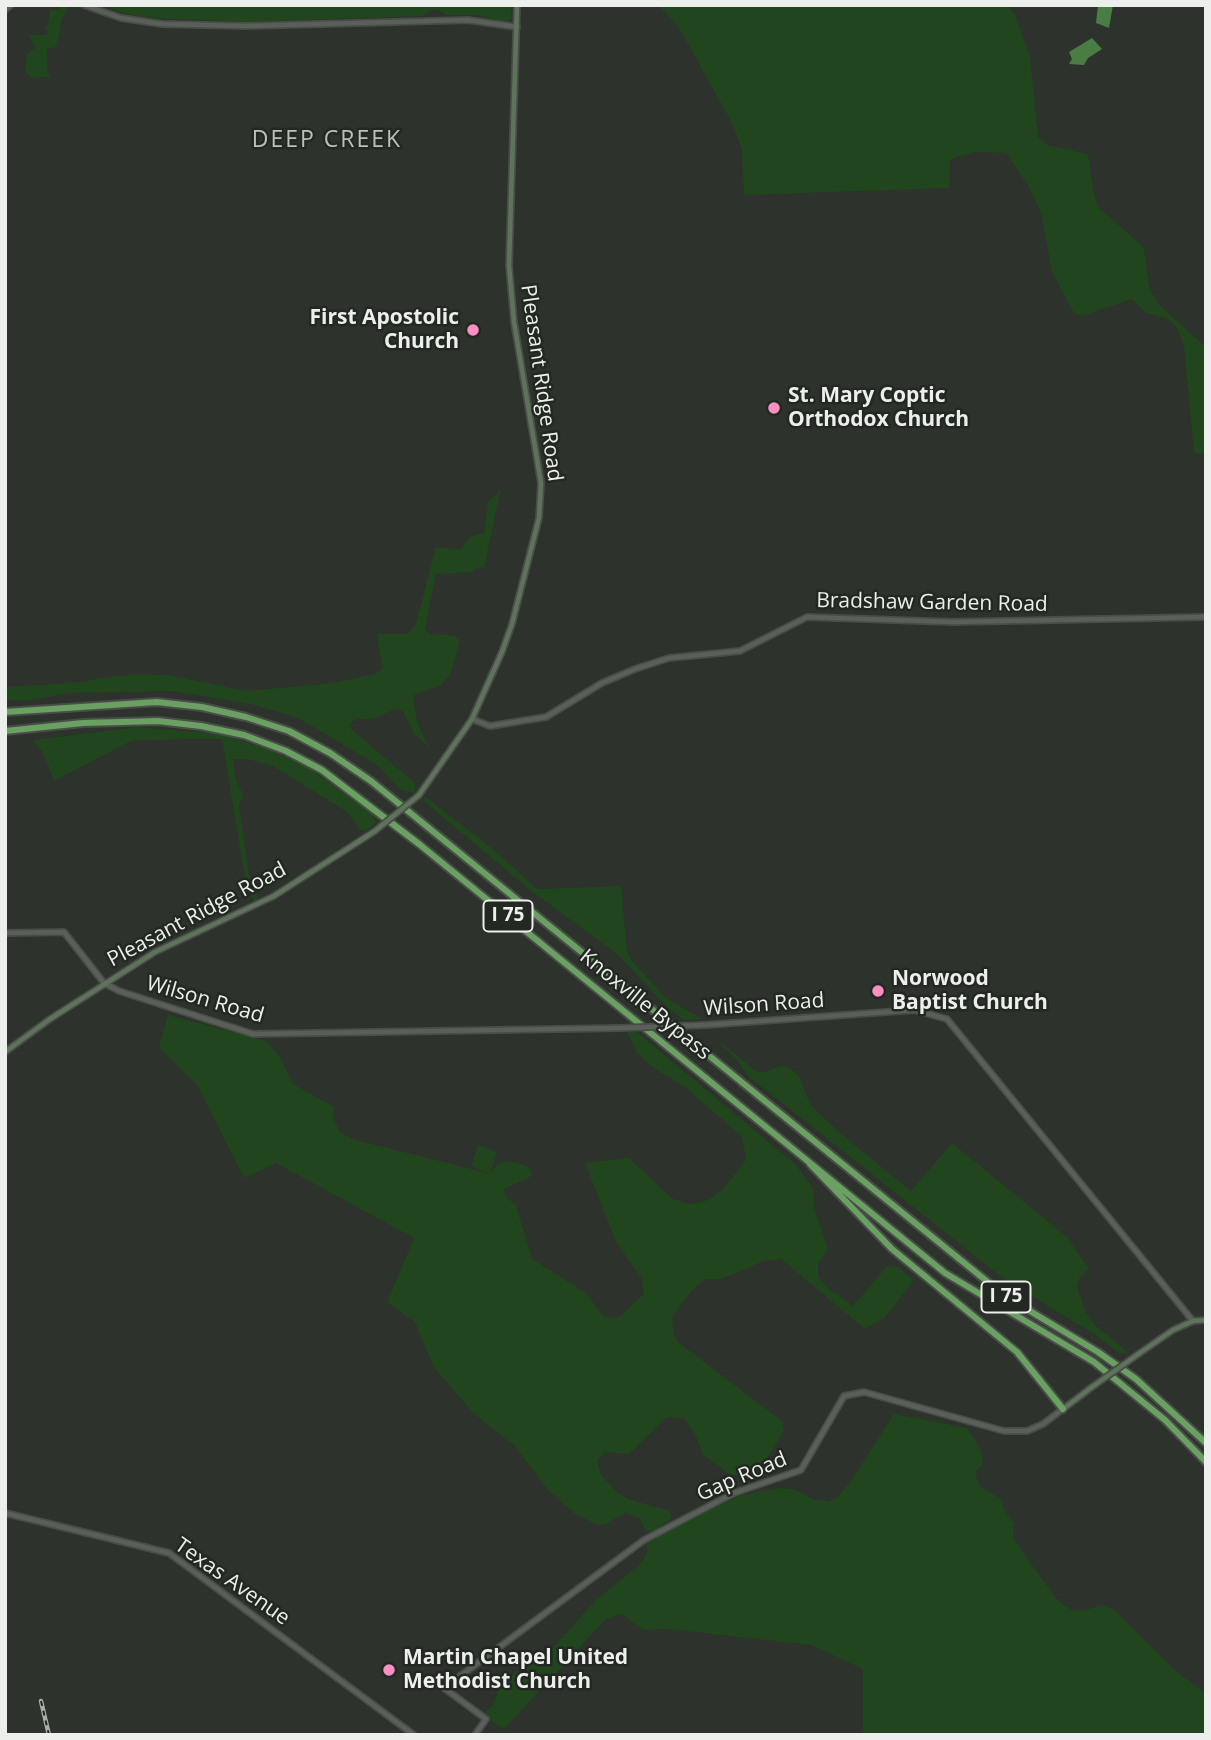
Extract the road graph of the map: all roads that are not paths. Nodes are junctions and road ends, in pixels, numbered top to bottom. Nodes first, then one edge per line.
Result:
1 (11, 5) edge
2 (84, 5) edge
3 (517, 5) edge
4 (5, 10) edge
5 (517, 27) junction
6 (1206, 617) edge
7 (5, 712) edge
8 (472, 719) junction
9 (5, 731) edge
10 (5, 933) edge
11 (104, 983) junction
12 (5, 1052) edge
13 (805, 1157) junction
14 (1206, 1320) edge
15 (1193, 1321) junction
16 (1063, 1409) junction
17 (1206, 1443) edge
18 (1206, 1462) edge
19 (5, 1513) edge
20 (414, 1735) edge
21 (475, 1735) edge

1 - 4 street
2 - 5 street
3 - 5 main road, Pleasant Ridge Road
5 - 8 main road, Pleasant Ridge Road
6 - 8 street, Bradshaw Garden Road
7 - 17 highway, Knoxville Bypass / I 75
8 - 11 main road, Pleasant Ridge Road, bridge
9 - 13 highway, Knoxville Bypass / I 75
10 - 11 street
11 - 12 main road, Pleasant Ridge Road
11 - 15 street, Wilson Road, bridge
13 - 16 highway
13 - 18 highway, Knoxville Bypass / I 75
14 - 15 main road
15 - 16 main road, Gap Road, bridge
16 - 21 street, Gap Road
19 - 20 street, Texas Avenue

